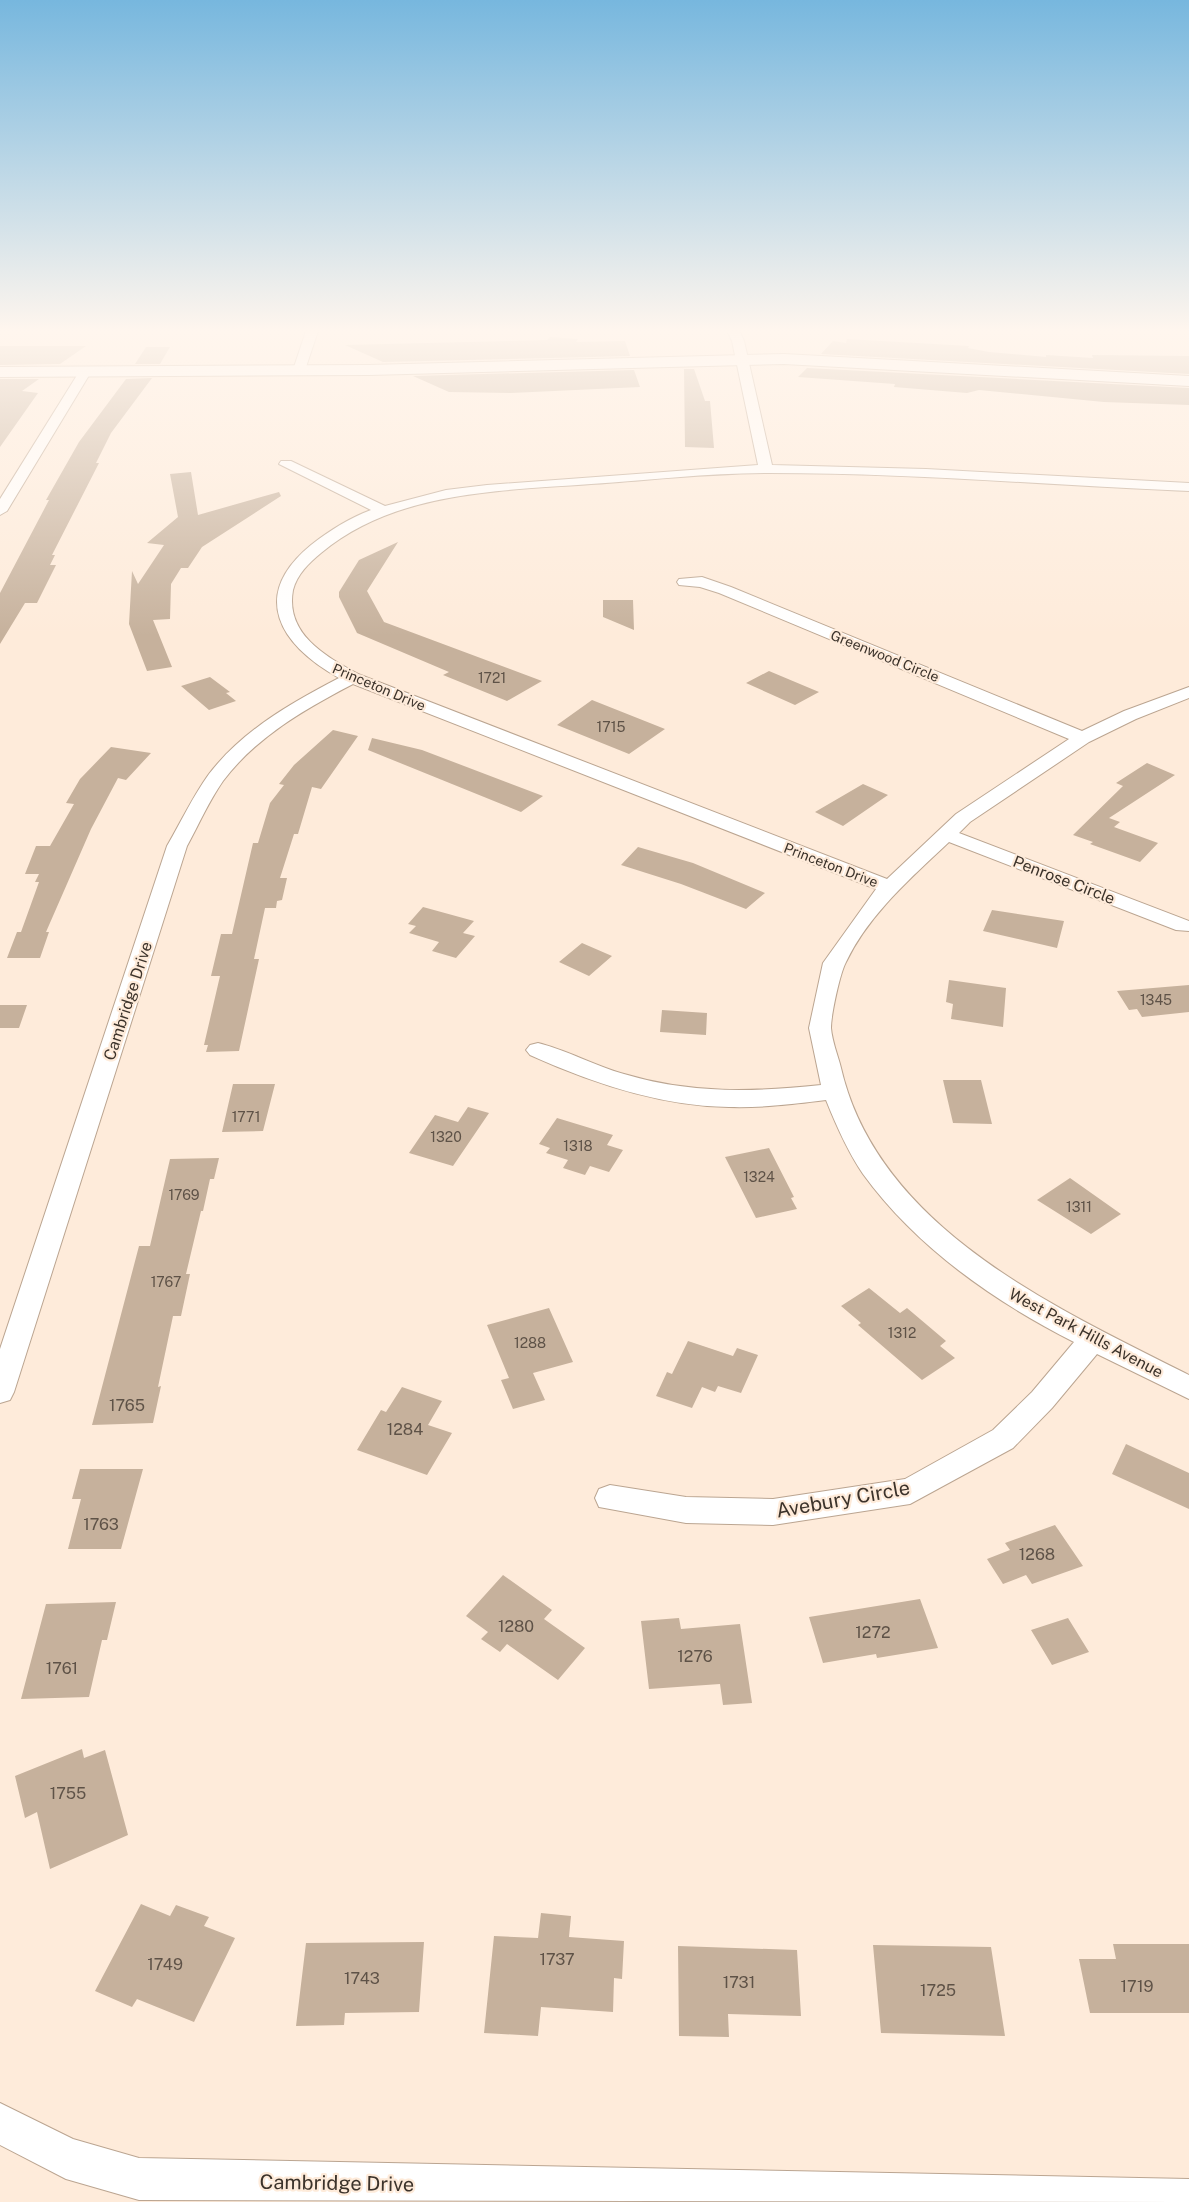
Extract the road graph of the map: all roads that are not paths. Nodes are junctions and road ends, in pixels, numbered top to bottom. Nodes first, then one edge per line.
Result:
1 (49, 431) edge
2 (757, 431) edge
3 (286, 464) dead end
4 (766, 469) junction
5 (1189, 487) edge
6 (0, 511) edge
7 (384, 511) junction
8 (685, 582) dead end
9 (352, 678) junction
10 (1189, 692) edge
11 (1083, 738) junction
12 (945, 834) junction
13 (889, 887) junction
14 (1183, 926) dead end
15 (537, 1050) dead end
16 (834, 1091) junction
17 (1092, 1340) junction
18 (1189, 1388) edge
19 (0, 1392) edge
20 (610, 1498) dead end
21 (0, 2123) edge
22 (1189, 2200) edge

1 - 6 street
2 - 4 street
3 - 7 street
4 - 5 street, Princeton Drive
4 - 7 street, Princeton Drive
7 - 9 street, Princeton Drive
8 - 11 street, Greenwood Circle
9 - 13 street, Princeton Drive
9 - 19 street, Cambridge Drive
10 - 11 street, West Park Hills Avenue
11 - 12 street, West Park Hills Avenue
12 - 13 street, West Park Hills Avenue
12 - 14 street, Penrose Circle
13 - 16 street, West Park Hills Avenue
15 - 16 street
16 - 17 street, West Park Hills Avenue
17 - 18 street, West Park Hills Avenue
17 - 20 street, Avebury Circle
21 - 22 street, Cambridge Drive

